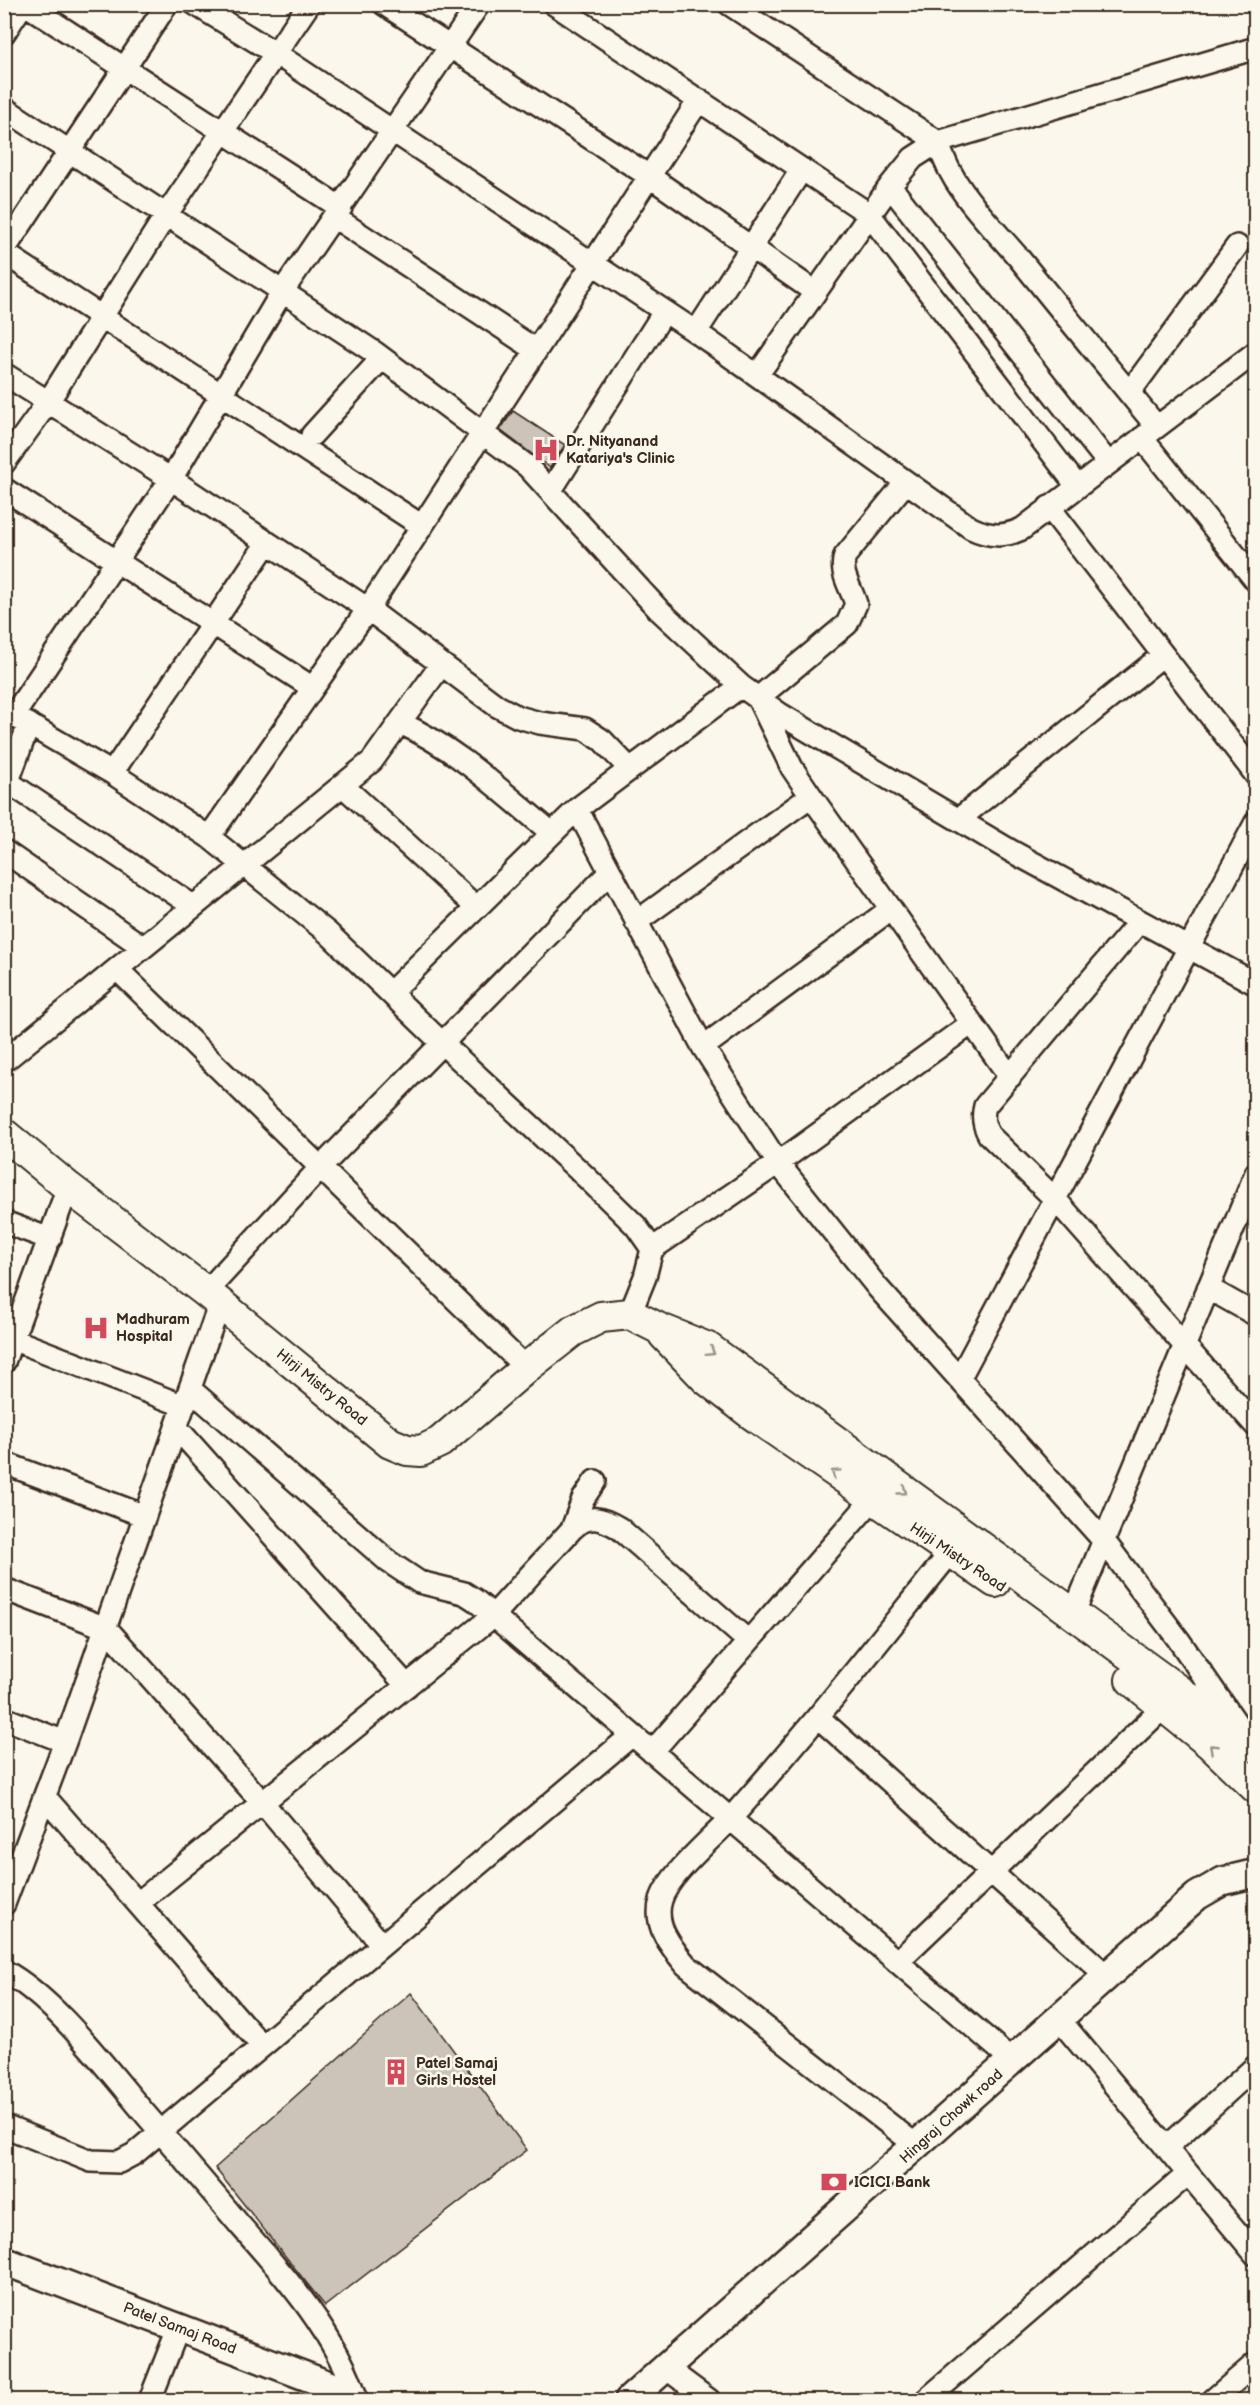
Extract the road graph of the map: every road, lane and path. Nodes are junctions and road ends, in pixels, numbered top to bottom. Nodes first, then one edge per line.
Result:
1 (24, 4) edge
2 (167, 4) edge
3 (195, 4) edge
4 (309, 4) edge
5 (384, 4) edge
6 (479, 4) edge
7 (554, 4) edge
8 (729, 4) edge
9 (4, 33) edge
10 (450, 46) junction
11 (1256, 48) edge
12 (275, 53) junction
13 (125, 70) junction
14 (699, 100) junction
15 (4, 108) edge
16 (394, 131) junction
17 (223, 134) junction
18 (938, 142) junction
19 (70, 152) junction
20 (802, 169) junction
21 (650, 176) junction
22 (890, 186) junction
23 (338, 212) junction
24 (869, 214) junction
25 (166, 215) junction
26 (1237, 246) dead end
27 (751, 247) junction
28 (4, 251) edge
29 (592, 264) junction
30 (282, 292) junction
31 (815, 292) junction
32 (664, 312) junction
33 (104, 316) junction
34 (696, 332) junction
35 (536, 350) junction
36 (382, 358) junction
37 (1252, 362) edge
38 (4, 374) edge
39 (759, 375) junction
40 (1129, 393) junction
41 (222, 395) junction
42 (48, 402) junction
43 (484, 432) junction
44 (1150, 432) junction
45 (312, 435) dead end
46 (4, 463) edge
47 (1108, 463) junction
48 (171, 479) junction
49 (906, 482) junction
50 (1077, 486) junction
51 (4, 489) edge
52 (551, 490) junction
53 (1049, 507) junction
54 (422, 526) junction
55 (267, 543) junction
56 (115, 562) junction
57 (1256, 581) edge
58 (368, 609) junction
59 (213, 624) junction
60 (1163, 655) junction
61 (441, 665) junction
62 (741, 686) junction
63 (313, 688) junction
64 (758, 698) junction
65 (16, 716) edge
66 (400, 723) junction
67 (629, 768) junction
68 (112, 773) junction
69 (1256, 775) edge
70 (342, 784) junction
71 (6, 787) edge
72 (811, 796) junction
73 (577, 809) junction
74 (959, 819) junction
75 (1256, 822) edge
76 (552, 833) junction
77 (209, 837) junction
78 (4, 850) edge
79 (244, 865) junction
80 (610, 872) junction
81 (194, 906) junction
82 (476, 907) junction
83 (891, 909) junction
84 (636, 921) junction
85 (1139, 922) junction
86 (144, 947) junction
87 (1188, 947) junction
88 (117, 969) junction
89 (1256, 984) edge
90 (390, 993) junction
91 (972, 1023) junction
92 (442, 1044) junction
93 (703, 1047) junction
94 (4, 1061) edge
95 (1010, 1077) junction
96 (4, 1134) edge
97 (778, 1163) junction
98 (320, 1168) junction
99 (1256, 1173) edge
100 (68, 1187) junction
101 (1054, 1199) junction
102 (4, 1222) edge
103 (50, 1239) junction
104 (652, 1249) junction
105 (1208, 1288) junction
106 (213, 1298) junction
107 (630, 1314) junction
108 (1256, 1315) edge
109 (658, 1328) junction
110 (9, 1337) edge
111 (1184, 1347) junction
112 (4, 1362) edge
113 (525, 1368) junction
114 (959, 1379) junction
115 (187, 1398) junction
116 (1256, 1426) edge
117 (176, 1427) junction
118 (4, 1463) edge
119 (596, 1481) dead end
120 (873, 1499) junction
121 (145, 1516) junction
122 (572, 1529) junction
123 (1104, 1541) junction
124 (951, 1552) junction
125 (4, 1589) edge
126 (1073, 1615) junction
127 (493, 1616) junction
128 (106, 1628) junction
129 (748, 1641) junction
130 (407, 1686) junction
131 (1165, 1706) junction
132 (818, 1717) junction
133 (4, 1718) edge
134 (632, 1735) junction
135 (65, 1742) junction
136 (1252, 1744) edge
137 (652, 1752) junction
138 (1256, 1788) edge
139 (45, 1797) junction
140 (262, 1802) junction
141 (730, 1819) junction
142 (1256, 1857) edge
143 (992, 1871) junction
144 (1256, 1873) edge
145 (1224, 1881) junction
146 (138, 1903) junction
147 (4, 1904) edge
148 (382, 1945) junction
149 (897, 1962) junction
150 (4, 1971) edge
151 (1106, 1975) junction
152 (1059, 2019) junction
153 (262, 2046) junction
154 (1013, 2061) junction
155 (1256, 2066) edge
156 (4, 2126) edge
157 (160, 2132) junction
158 (917, 2146) junction
159 (1166, 2148) junction
160 (1188, 2174) junction
161 (1256, 2255) edge
162 (4, 2261) edge
163 (178, 2328) junction
164 (1256, 2363) edge
165 (666, 2368) junction
166 (150, 2400) edge
167 (355, 2400) edge
168 (629, 2400) edge
169 (709, 2400) edge
170 (926, 2400) edge
171 (1213, 2400) edge

1 - 9 street
1 - 13 street
2 - 13 street
3 - 12 street
4 - 12 street
5 - 10 street
6 - 10 street
7 - 14 street
8 - 18 street
10 - 16 street
10 - 21 street
11 - 18 street
12 - 16 street
12 - 17 street
13 - 17 street
13 - 19 street
14 - 20 street
14 - 21 street
15 - 19 street
16 - 23 street
16 - 29 street
17 - 23 street
17 - 25 street
18 - 22 street
18 - 40 street
19 - 25 street
19 - 28 street
20 - 24 street
20 - 27 street
21 - 27 street
21 - 29 street
22 - 24 street
22 - 47 street
23 - 30 street
23 - 35 street
24 - 31 street
24 - 50 street
25 - 30 street
25 - 33 street
26 - 40 street
27 - 31 street
27 - 34 street
28 - 33 street
29 - 32 street
29 - 35 street
30 - 36 street
30 - 41 street
31 - 39 street
32 - 34 street
32 - 52 street
33 - 41 street
33 - 42 street
34 - 39 street
35 - 43 street
36 - 43 street
36 - 45 street
37 - 44 street
38 - 42 street
39 - 49 street
40 - 44 street
41 - 48 street
41 - 54 street
42 - 46 street
42 - 48 street
43 - 52 street
43 - 54 street
44 - 47 street
44 - 57 street
47 - 50 street
48 - 55 street
48 - 56 street
49 - 53 street
49 - 64 street
50 - 53 street
51 - 56 street
52 - 62 street
53 - 60 street
54 - 58 street
55 - 58 street
55 - 59 street
56 - 59 street
56 - 65 street
58 - 61 street
58 - 63 street
59 - 63 street
59 - 68 street
60 - 69 street
60 - 74 street
61 - 66 street
61 - 67 street
62 - 64 street
62 - 67 street
63 - 77 street
64 - 72 street
64 - 74 street
65 - 68 street
65 - 71 street
66 - 70 street
66 - 76 street
67 - 73 street
68 - 77 street
70 - 79 street
70 - 82 street
71 - 81 street
72 - 83 street
72 - 84 street
73 - 76 street
73 - 80 street
74 - 85 street
75 - 87 street
76 - 82 street
77 - 79 street
78 - 86 street
79 - 81 street
79 - 90 street
80 - 84 street
80 - 92 street
81 - 86 street
82 - 90 street
83 - 91 street
83 - 93 street
84 - 93 street
85 - 87 street
85 - 95 street
86 - 88 street
87 - 89 street
87 - 101 street
88 - 94 street
88 - 98 street
90 - 92 street
91 - 95 street
91 - 97 street
92 - 98 street
92 - 104 street
93 - 97 street
95 - 101 street
96 - 100 main road, Hirji Mistry Road
97 - 104 street
97 - 114 street
98 - 106 street
98 - 113 street
99 - 105 street
100 - 103 street
100 - 106 main road, Hirji Mistry Road
101 - 111 street
101 - 114 street
102 - 103 street
103 - 110 street
104 - 107 street
105 - 108 street
105 - 111 street
106 - 113 main road, Hirji Mistry Road
106 - 115 street
107 - 109 main road, Hirji Mistry Road
107 - 113 main road, Hirji Mistry Road
120 -> 109 main road, Hirji Mistry Road
109 -> 126 main road, Hirji Mistry Road
110 - 112 street
110 - 115 street
111 - 116 street
111 - 123 street
114 - 123 street
115 - 117 street
115 - 127 street
117 - 121 street
117 - 130 street
118 - 121 street
119 - 122 street
120 - 124 main road, Hirji Mistry Road
120 - 129 street
121 - 128 street
122 - 127 street
122 - 129 street
123 - 126 street
123 - 136 street
124 - 131 main road, Hirji Mistry Road
124 - 132 street
125 - 128 street
126 - 136 main road, Hirji Mistry Road
127 - 130 street
127 - 134 street
128 - 135 street
128 - 140 street
129 - 137 street
130 - 140 street
138 -> 131 main road, Hirji Mistry Road
131 - 143 street
132 - 141 street
132 - 143 street
133 - 135 street
134 - 137 street
134 - 148 street
135 - 139 street
137 - 141 street
139 - 146 street
139 - 147 street
140 - 146 street
140 - 148 street
141 - 149 street
141 - 158 street
142 - 145 street
143 - 149 street
143 - 151 street
144 - 145 street, Hingraj Chowk road
145 - 151 street, Hingraj Chowk road
146 - 153 street
148 - 153 street
149 - 154 street
150 - 157 street
151 - 152 street, Hingraj Chowk road
152 - 154 street, Hingraj Chowk road
152 - 159 street
153 - 157 street
154 - 158 street, Hingraj Chowk road
155 - 159 street
156 - 157 street
157 - 167 street
158 - 165 street, Hingraj Chowk road
159 - 160 street
160 - 161 street
160 - 170 street
162 - 163 street, Patel Samaj Road
163 - 166 street
163 - 167 street, Patel Samaj Road
164 - 171 street
165 - 168 street, Hingraj Chowk road
165 - 169 street

